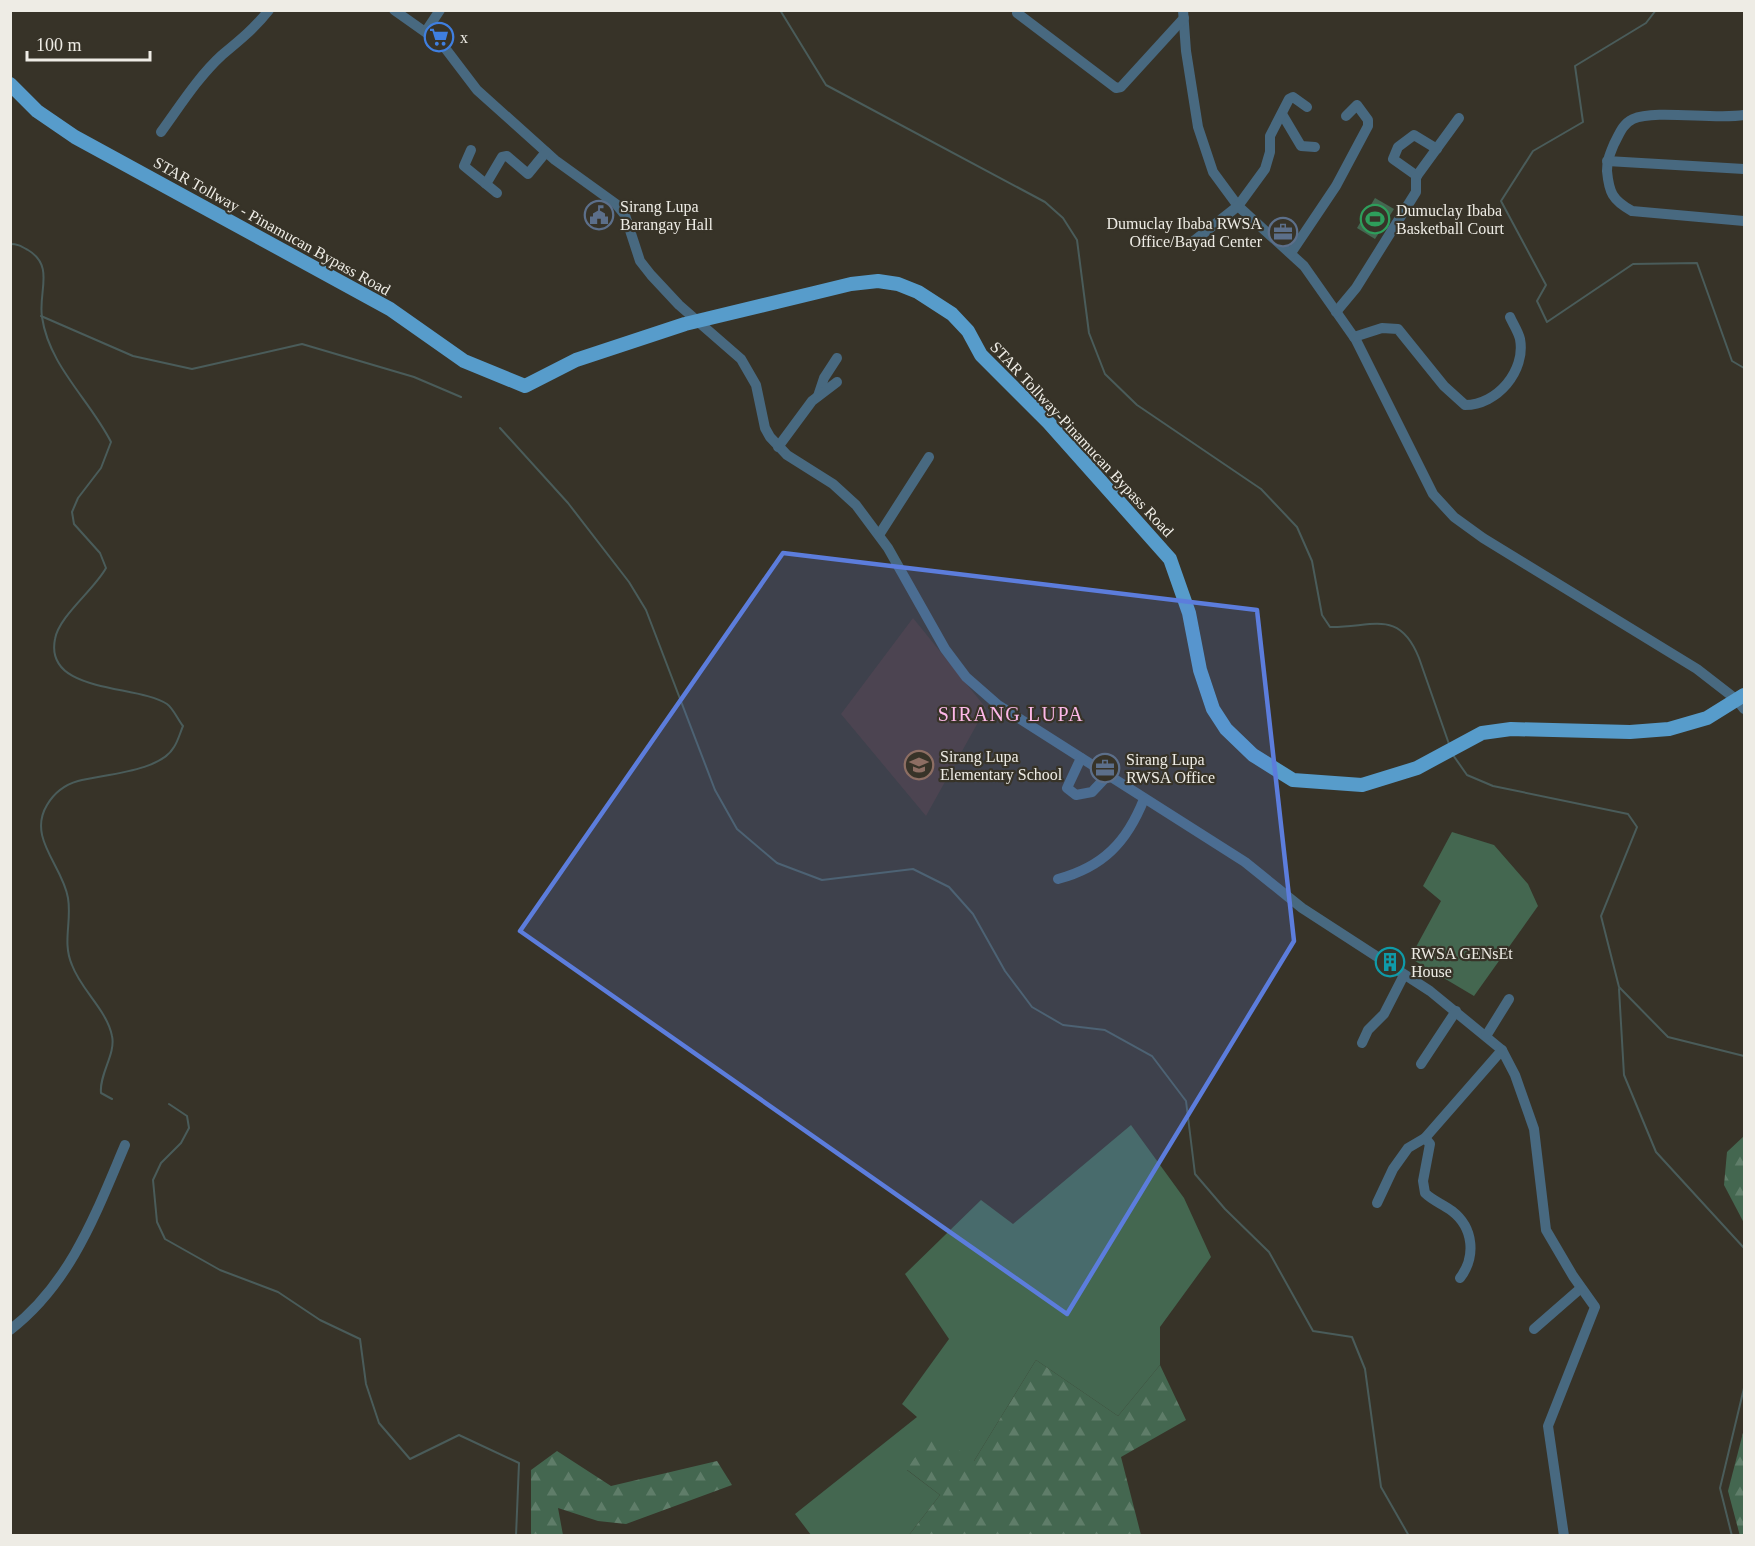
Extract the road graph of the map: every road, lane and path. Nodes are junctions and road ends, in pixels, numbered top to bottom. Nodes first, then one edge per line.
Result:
1 (269, 10) edge
2 (394, 10) edge
3 (440, 10) edge
4 (1017, 13) dead end
5 (1184, 14) edge
6 (426, 31) junction
7 (10, 84) edge
8 (1307, 106) dead end
9 (1282, 114) junction
10 (1744, 114) edge
11 (1346, 116) dead end
12 (1459, 118) dead end
13 (161, 132) dead end
14 (1315, 147) dead end
15 (1437, 149) junction
16 (471, 150) dead end
17 (546, 152) junction
18 (1607, 161) junction
19 (1744, 169) edge
20 (1417, 176) junction
21 (486, 184) junction
22 (497, 193) dead end
23 (1238, 206) junction
24 (1744, 220) edge
25 (1190, 244) dead end
26 (1291, 254) junction
27 (1336, 312) junction
28 (1510, 317) dead end
29 (698, 321) junction
30 (1354, 337) junction
31 (837, 358) dead end
32 (837, 382) dead end
33 (525, 386) joint
34 (818, 396) junction
35 (778, 447) junction
36 (929, 457) dead end
37 (879, 535) junction
38 (1742, 701) edge
39 (1081, 758) junction
40 (1108, 776) junction
41 (1144, 799) junction
42 (1058, 879) dead end
43 (1404, 975) junction
44 (1509, 999) dead end
45 (1456, 1011) junction
46 (1486, 1036) junction
47 (1362, 1043) dead end
48 (1502, 1050) junction
49 (1421, 1064) dead end
50 (1425, 1138) junction
51 (125, 1145) dead end
52 (1377, 1203) dead end
53 (1460, 1278) dead end
54 (1581, 1288) junction
55 (1533, 1329) dead end
56 (10, 1330) edge
57 (1564, 1536) edge

1 - 13 street
2 - 6 street
3 - 6 street
4 - 5 street
5 - 23 street
6 - 17 street
7 - 33 main road, STAR Tollway - Pinamucan Bypass Road
8 - 9 street
9 - 14 street
9 - 23 street
10 - 18 street
11 - 26 street
12 - 15 street
15 - 20 street
15 - 20 street
16 - 21 street
17 - 21 street
17 - 29 street
18 - 19 street
18 - 24 street
20 - 27 street
21 - 22 street
23 - 25 street
23 - 26 street
26 - 27 street
27 - 30 street
28 - 30 street
29 - 33 main road, STAR Tollway-Pinamucan Bypass Road
29 - 35 street
29 - 38 main road, STAR Tollway-Pinamucan Bypass Road
30 - 38 street
31 - 34 street
32 - 34 street
34 - 35 street
35 - 37 street
36 - 37 street
37 - 39 street
39 - 40 street
39 - 40 street
40 - 41 street
41 - 42 street
41 - 43 street
43 - 45 street
43 - 47 street
44 - 46 street
45 - 46 street
45 - 49 street
46 - 48 street
48 - 50 street
48 - 54 street
50 - 52 street
50 - 53 street
51 - 56 street
54 - 55 street
54 - 57 street

